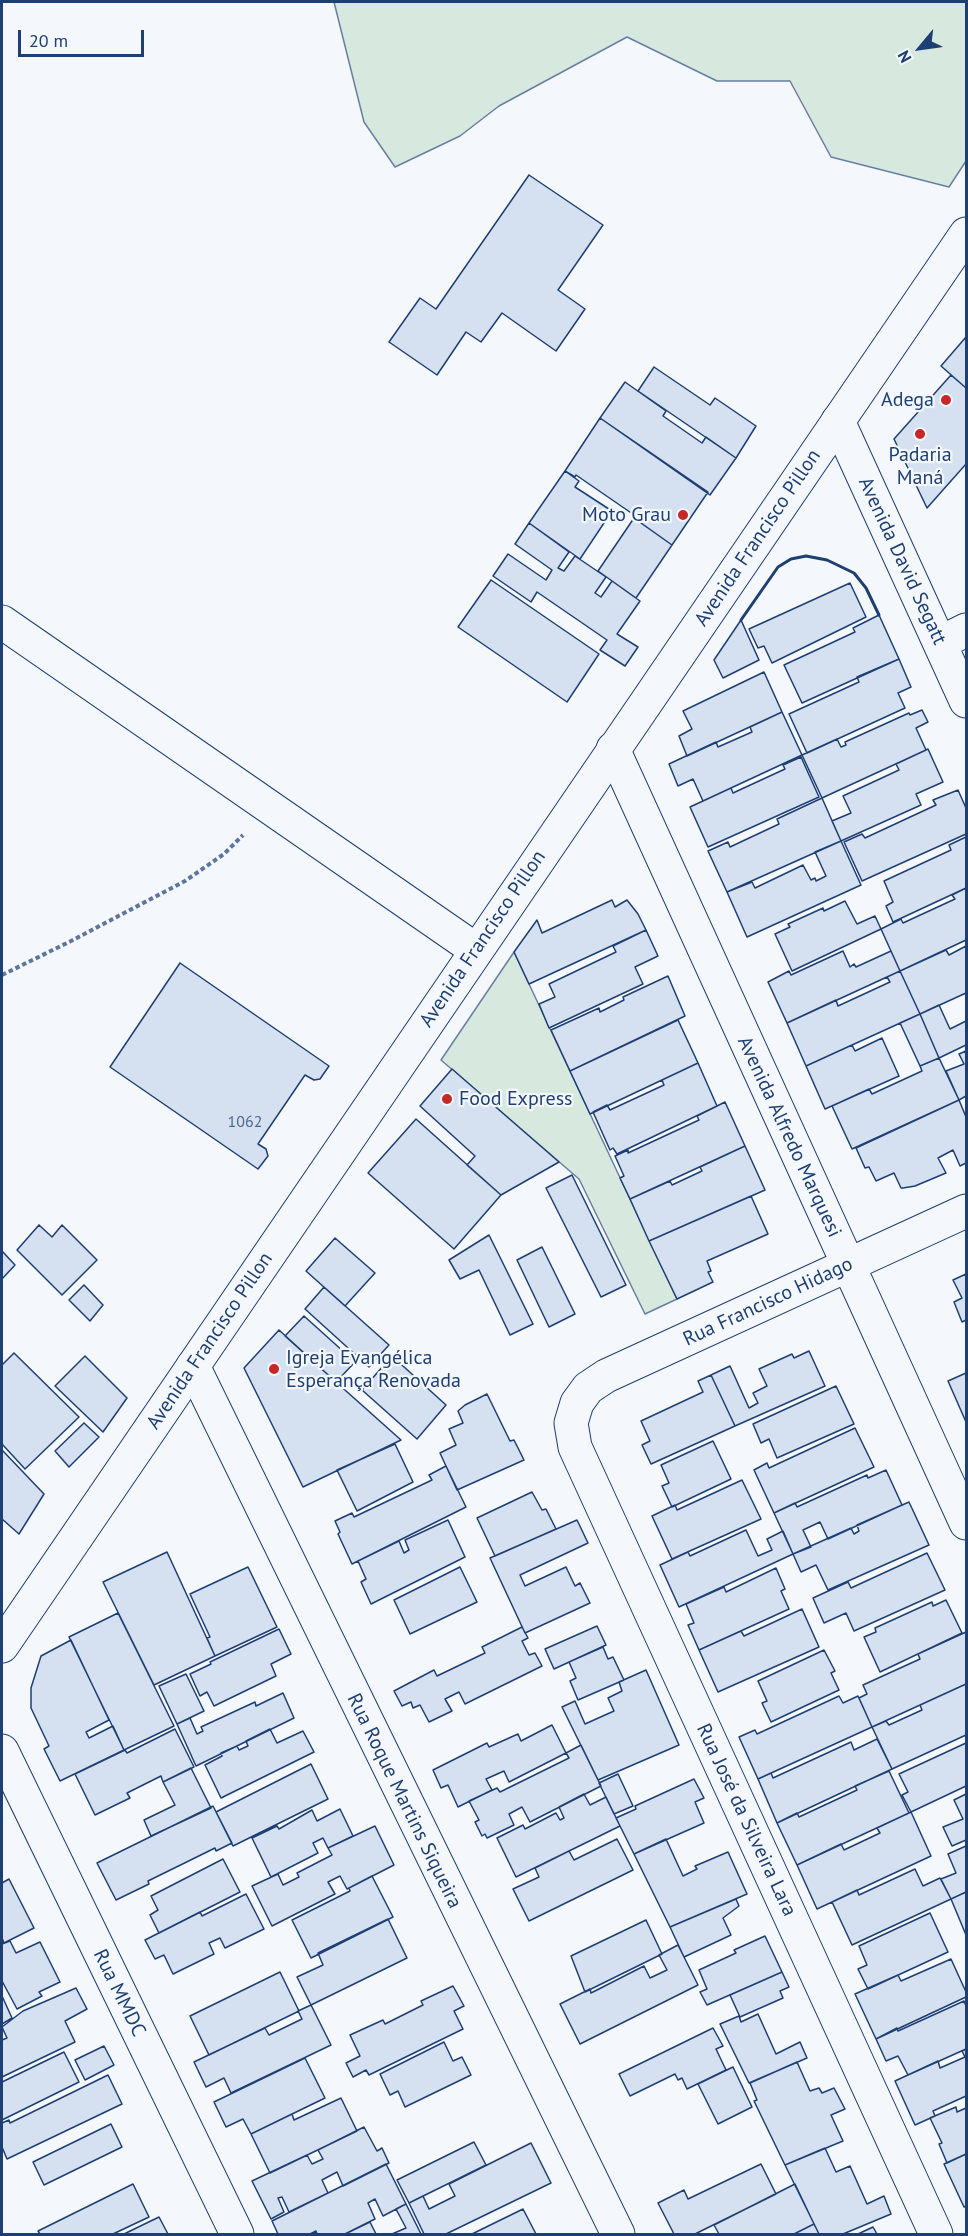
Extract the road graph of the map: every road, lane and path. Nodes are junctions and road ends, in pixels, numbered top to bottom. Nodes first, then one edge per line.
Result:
1 (966, 234) edge
2 (838, 421) junction
3 (2, 622) edge
4 (953, 637) edge
5 (966, 701) edge
6 (613, 749) junction
7 (270, 807) junction
8 (476, 950) junction
9 (2, 975) edge
10 (966, 1211) edge
11 (849, 1265) junction
12 (193, 1366) junction
13 (577, 1403) joint
14 (966, 1524) edge
15 (2, 1646) edge
16 (2, 1751) edge
17 (237, 2235) edge
18 (618, 2235) edge
19 (936, 2235) edge

1 - 2 street, Avenida Francisco Pillon
2 - 4 street, Avenida David Segatt
2 - 6 street, Avenida Francisco Pillon
3 - 7 street
4 - 5 street, Avenida David Segatt
6 - 8 street, Avenida Francisco Pillon
6 - 11 street, Avenida Alfredo Marquesi
7 - 8 street
7 - 9 path
8 - 12 street, Avenida Francisco Pillon
10 - 11 street, Rua Francisco Hidago
11 - 13 street, Rua Francisco Hidago
11 - 14 street, Avenida Alfredo Marquesi
12 - 15 street, Avenida Francisco Pillon
12 - 18 street, Rua Roque Martins Siqueira
13 - 19 street, Rua José da Silveira Lara
16 - 17 street, Rua MMDC

